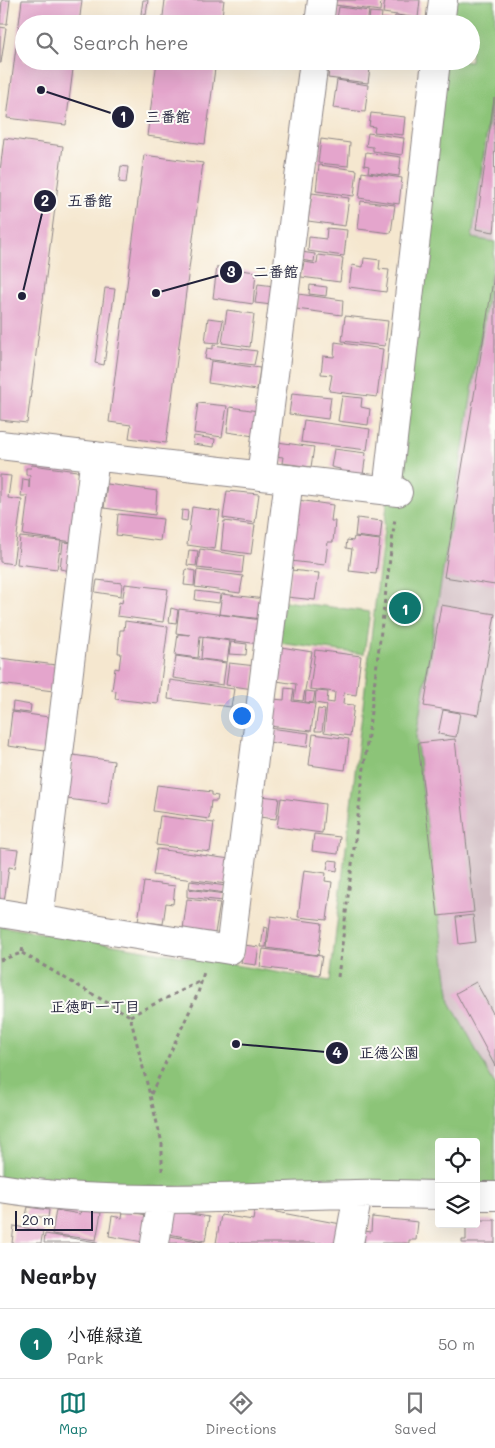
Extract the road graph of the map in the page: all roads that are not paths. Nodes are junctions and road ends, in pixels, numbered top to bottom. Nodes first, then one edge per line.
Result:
1 (322, 0) edge
2 (443, 0) edge
3 (320, 15) edge
4 (441, 15) edge
5 (313, 70) edge
6 (435, 70) edge
7 (0, 444) edge
8 (95, 456) junction
9 (261, 476) junction
10 (289, 479) junction
11 (0, 913) edge
12 (39, 919) junction
13 (0, 1188) edge
14 (358, 1194) junction
15 (435, 1195) edge
16 (480, 1196) edge
17 (495, 1196) edge
18 (162, 1199) junction
19 (155, 1243) edge
20 (350, 1243) edge

1 - 3 street
2 - 4 street
5 - 9 street
6 - 10 street
7 - 8 street
8 - 9 street
8 - 12 street
9 - 10 street
10 - 12 street
11 - 12 street
13 - 18 street
14 - 15 street
14 - 18 street
14 - 20 street
16 - 17 street
18 - 19 street

